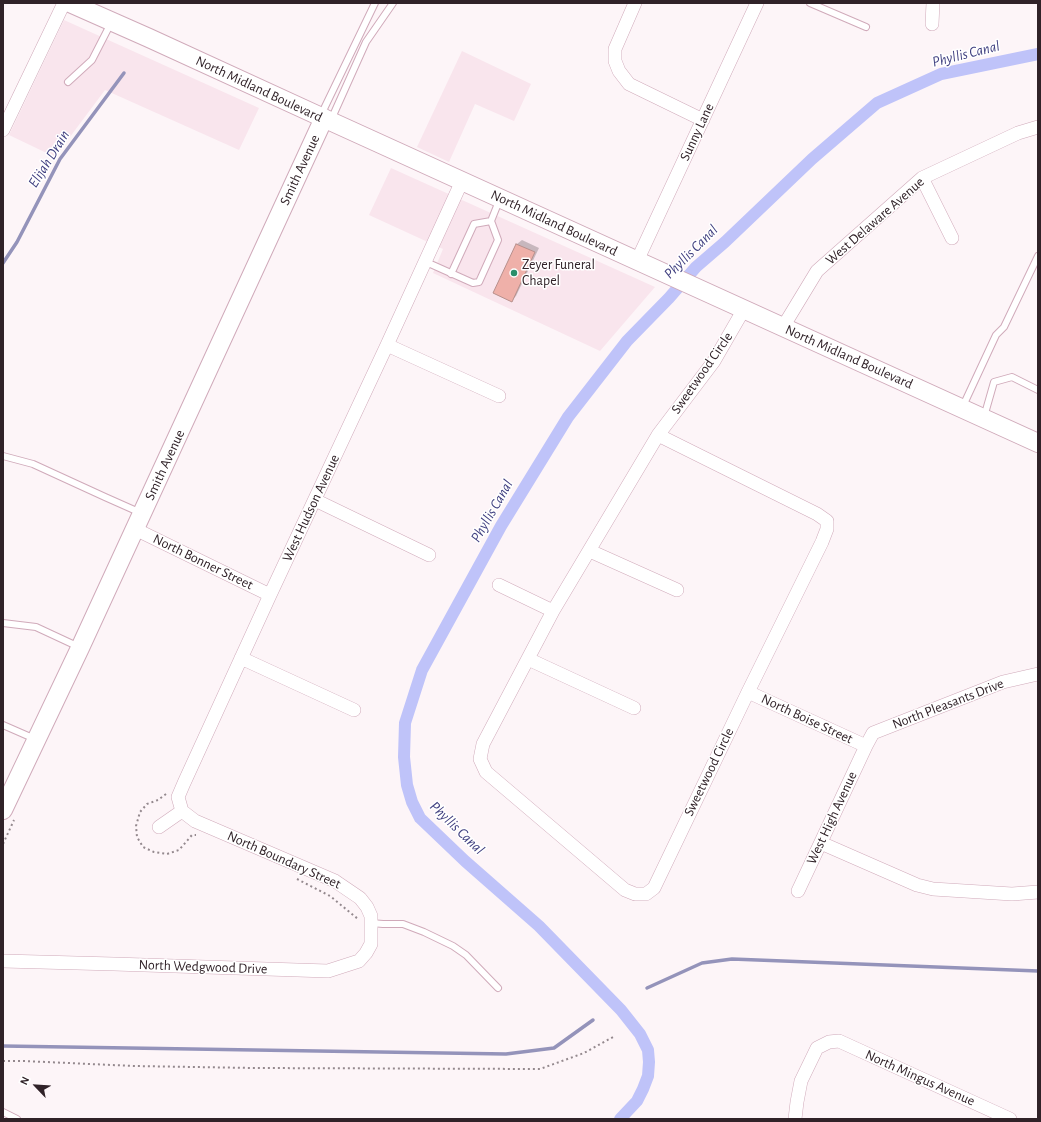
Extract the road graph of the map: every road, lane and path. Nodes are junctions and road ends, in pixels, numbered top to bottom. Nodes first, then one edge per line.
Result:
1 (64, 3) edge
2 (70, 3) edge
3 (374, 3) edge
4 (393, 3) edge
5 (635, 3) edge
6 (757, 3) edge
7 (810, 3) edge
8 (933, 3) edge
9 (112, 21) junction
10 (932, 24) dead end
11 (866, 28) dead end
12 (68, 82) dead end
13 (325, 119) junction
14 (703, 120) junction
15 (1038, 127) edge
16 (3, 130) edge
17 (922, 178) junction
18 (462, 181) junction
19 (500, 198) junction
20 (491, 221) junction
21 (952, 238) dead end
22 (1038, 256) edge
23 (637, 261) junction
24 (426, 262) junction
25 (452, 274) junction
26 (744, 310) junction
27 (783, 327) junction
28 (387, 345) junction
29 (1038, 390) edge
30 (499, 396) dead end
31 (962, 408) junction
32 (984, 418) junction
33 (658, 435) junction
34 (1038, 443) edge
35 (3, 456) edge
36 (315, 500) junction
37 (139, 521) junction
38 (590, 550) junction
39 (429, 555) dead end
40 (499, 585) dead end
41 (677, 590) dead end
42 (270, 595) junction
43 (553, 611) junction
44 (3, 623) edge
45 (80, 648) junction
46 (241, 658) junction
47 (528, 659) junction
48 (1038, 674) edge
49 (748, 692) junction
50 (634, 708) dead end
51 (354, 710) dead end
52 (3, 725) edge
53 (36, 740) junction
54 (866, 746) junction
55 (167, 792) dead end
56 (3, 810) edge
57 (182, 810) junction
58 (159, 827) dead end
59 (199, 835) dead end
60 (821, 843) junction
61 (296, 879) dead end
62 (798, 891) dead end
63 (1038, 892) edge
64 (365, 921) junction
65 (3, 961) edge
66 (498, 988) dead end
67 (613, 1037) dead end
68 (3, 1062) edge
69 (3, 1112) edge
70 (17, 1119) edge
71 (795, 1119) edge
72 (1010, 1119) edge

1 - 16 street
2 - 9 main road, North Midland Boulevard
3 - 13 lane, Smith Avenue
4 - 13 lane
5 - 14 street
6 - 14 street, Sunny Lane
7 - 11 lane
8 - 10 street
9 - 12 lane
9 - 13 main road, North Midland Boulevard
13 - 18 main road, North Midland Boulevard
13 - 37 main road, Smith Avenue
14 - 23 street, Sunny Lane
15 - 17 street, West Delaware Avenue
17 - 21 street
17 - 27 street, West Delaware Avenue
18 - 19 main road, North Midland Boulevard
18 - 24 street, West Hudson Avenue
19 - 20 lane
19 - 23 main road, North Midland Boulevard
20 - 25 lane
20 - 25 lane
22 - 31 lane
23 - 26 main road, North Midland Boulevard
24 - 25 lane
24 - 28 street, West Hudson Avenue
26 - 27 main road, North Midland Boulevard
26 - 33 street, Sweetwood Circle
27 - 31 main road, North Midland Boulevard
28 - 30 street
28 - 36 street, West Hudson Avenue
29 - 32 lane
31 - 32 main road, North Midland Boulevard
32 - 34 main road, North Midland Boulevard
33 - 38 street, Sweetwood Circle
33 - 49 street, Sweetwood Circle
35 - 37 lane
36 - 39 street
36 - 42 street, West Hudson Avenue
37 - 42 street, North Bonner Street
37 - 45 main road, Smith Avenue
38 - 41 street
38 - 43 street, Sweetwood Circle
40 - 43 street
42 - 46 street, West Hudson Avenue
43 - 47 street, Sweetwood Circle
44 - 45 lane
45 - 53 main road, Smith Avenue
46 - 51 street
46 - 57 street, West Hudson Avenue
47 - 49 street, Sweetwood Circle
47 - 50 street
48 - 54 street, North Pleasants Drive
49 - 54 street, North Boise Street
52 - 53 lane
53 - 56 main road, Smith Avenue
54 - 60 street, West High Avenue
55 - 59 path
57 - 58 street
57 - 64 street, North Boundary Street
60 - 62 street, West High Avenue
60 - 63 street
61 - 64 path
64 - 65 street, North Wedgwood Drive
64 - 66 lane
67 - 68 path
69 - 70 lane
71 - 72 street, North Mingus Avenue

